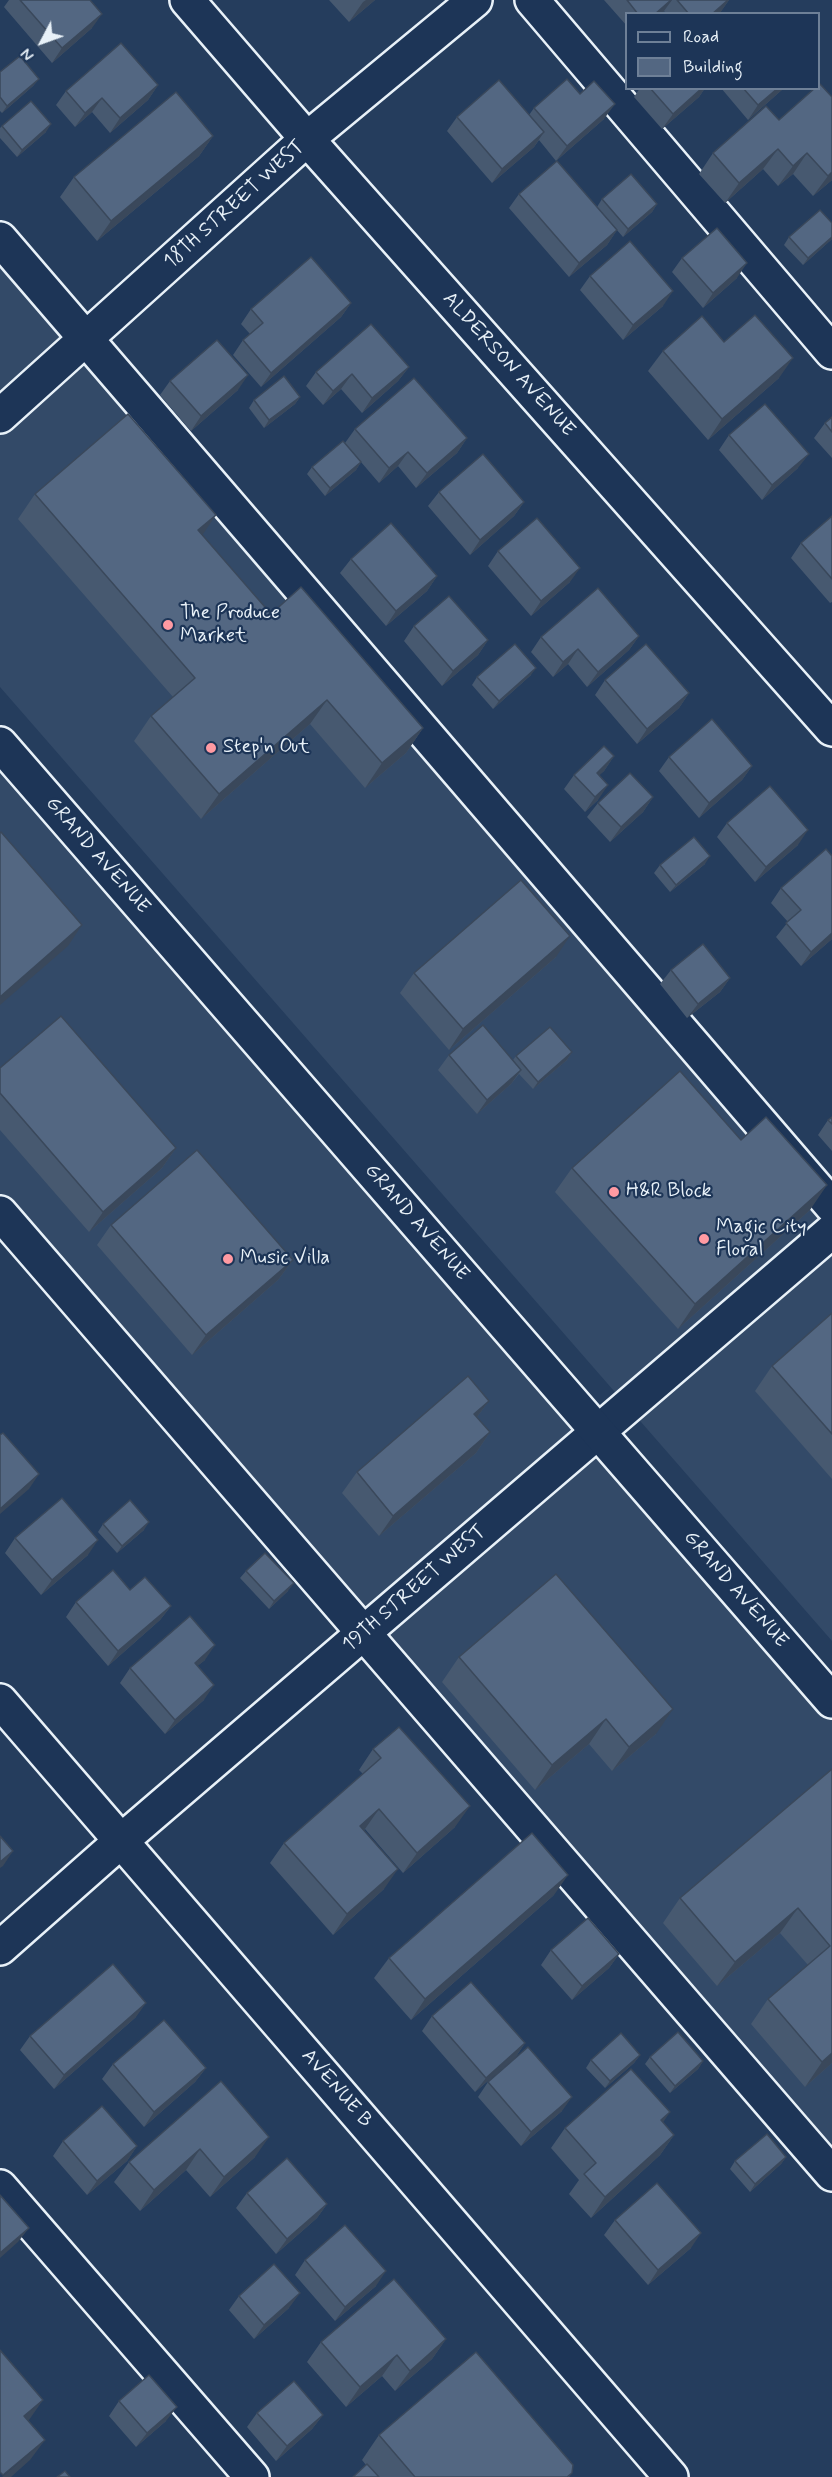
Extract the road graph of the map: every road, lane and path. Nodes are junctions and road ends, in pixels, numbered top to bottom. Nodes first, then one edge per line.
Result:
1 (187, 0) edge
2 (475, 0) edge
3 (532, 0) edge
4 (307, 139) junction
5 (0, 239) edge
6 (87, 338) junction
7 (832, 352) edge
8 (0, 416) edge
9 (832, 729) edge
10 (0, 744) edge
11 (832, 1206) edge
12 (0, 1213) edge
13 (832, 1231) edge
14 (598, 1432) junction
15 (364, 1632) junction
16 (0, 1701) edge
17 (832, 1701) edge
18 (121, 1841) junction
19 (0, 1948) edge
20 (832, 2175) edge
21 (0, 2187) edge
22 (252, 2477) edge
23 (671, 2477) edge

1 - 4 street, ALDERSON AVENUE
2 - 4 street, 18TH STREET WEST
3 - 7 street
4 - 6 street, 18TH STREET WEST
4 - 9 street, ALDERSON AVENUE
5 - 6 street
6 - 8 street, 18TH STREET WEST
6 - 11 street
10 - 14 street, GRAND AVENUE
12 - 15 street
13 - 14 street, 19TH STREET WEST
14 - 15 street, 19TH STREET WEST
14 - 17 street, GRAND AVENUE
15 - 18 street, 19TH STREET WEST
15 - 20 street
16 - 18 street, AVENUE B
18 - 19 street, 19TH STREET WEST
18 - 23 street, AVENUE B
21 - 22 street

